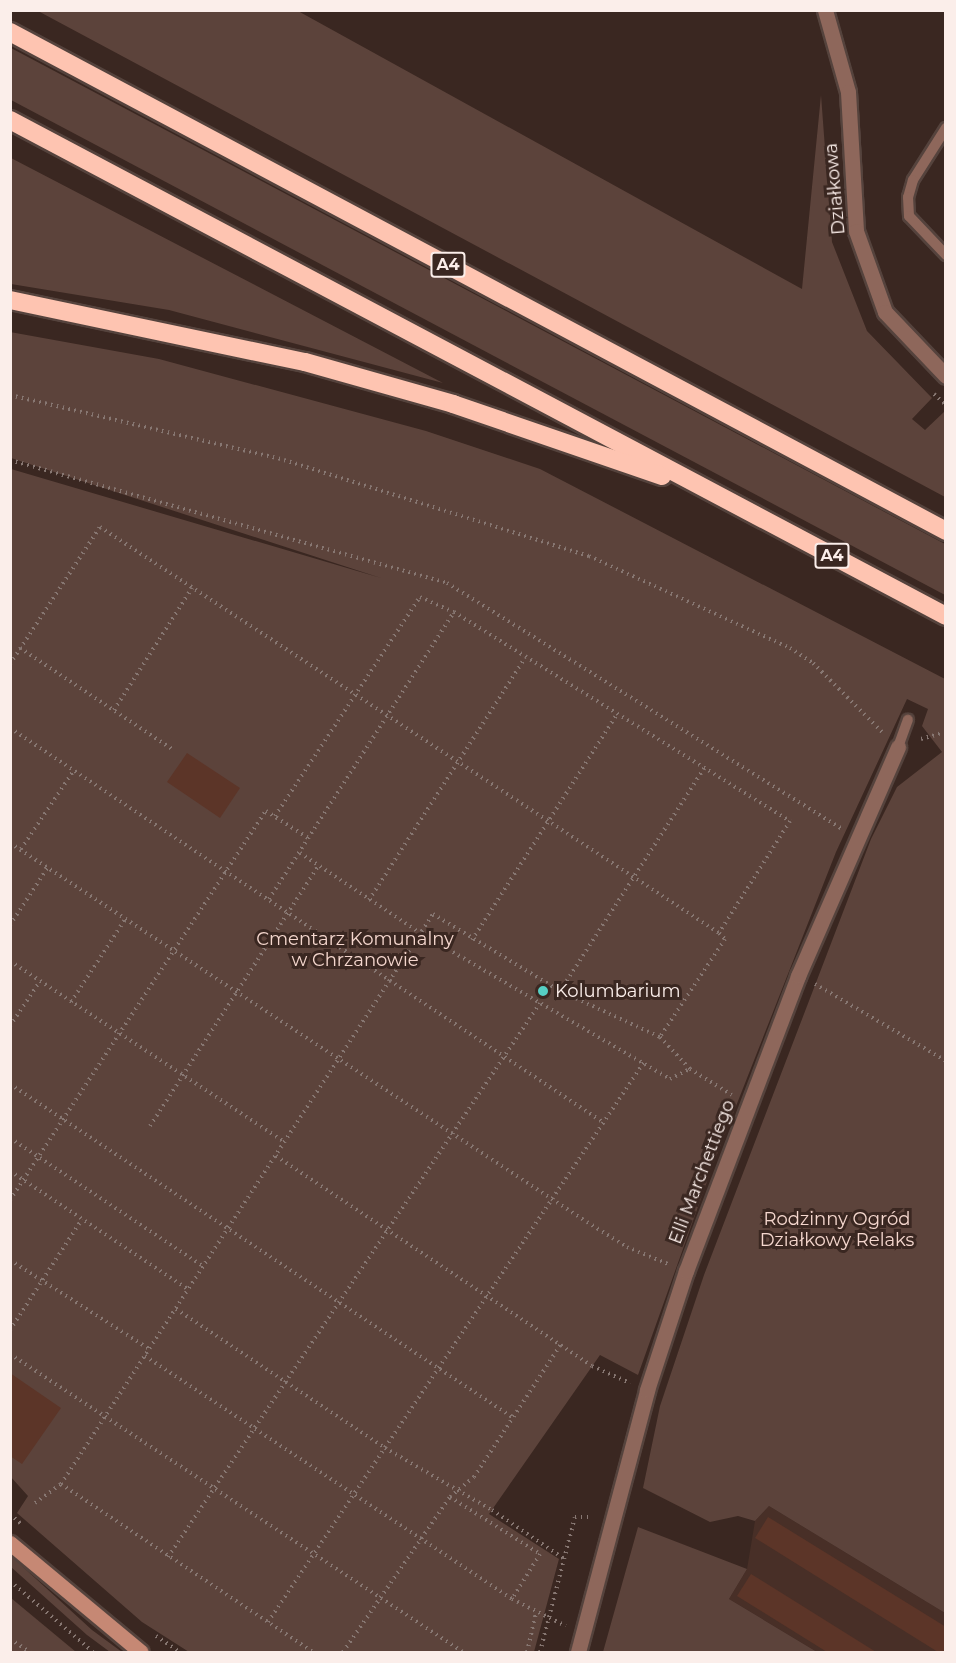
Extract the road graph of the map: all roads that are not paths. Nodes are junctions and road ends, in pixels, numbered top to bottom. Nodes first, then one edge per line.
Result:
1 (825, 10) edge
2 (10, 32) edge
3 (10, 120) edge
4 (945, 128) edge
5 (945, 255) edge
6 (10, 300) edge
7 (945, 376) edge
8 (718, 495) junction
9 (945, 531) edge
10 (945, 616) edge
11 (908, 720) dead end
12 (898, 747) joint
13 (10, 1543) edge
14 (141, 1653) edge
15 (578, 1653) edge

1 - 7 street, Działkowa
2 - 9 highway, A4
3 - 8 highway, A4
4 - 5 lane
6 - 8 highway
8 - 10 highway, A4
11 - 12 lane, Elli Marchettiego
12 - 15 street, Elli Marchettiego
13 - 14 main road

